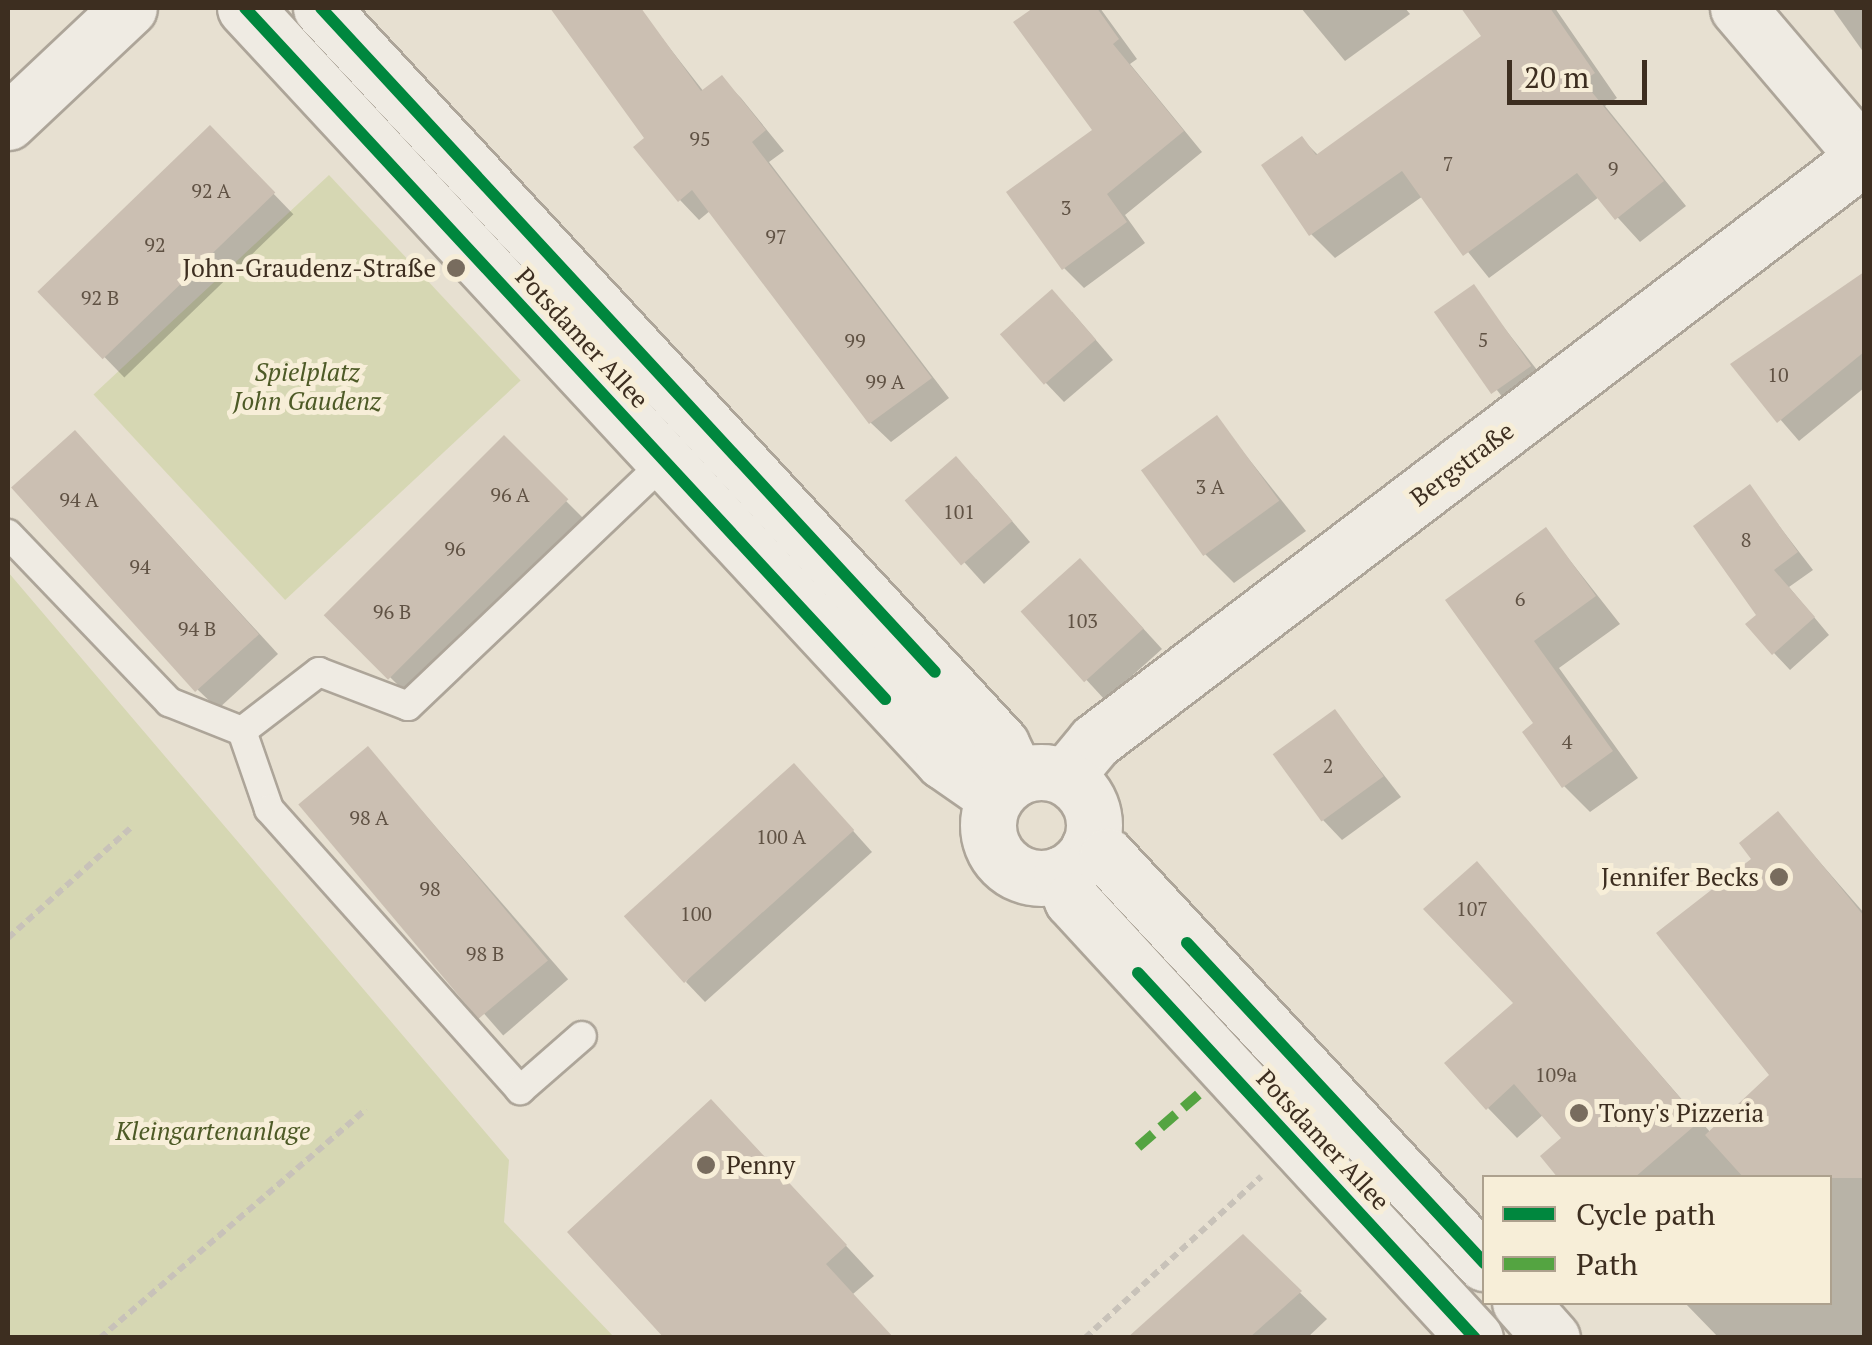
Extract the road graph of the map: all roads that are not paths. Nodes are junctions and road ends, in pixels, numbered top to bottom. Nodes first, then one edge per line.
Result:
1 (129, 8) edge
2 (246, 8) edge
3 (321, 8) edge
4 (1738, 8) edge
5 (8, 122) edge
6 (1864, 156) edge
7 (704, 423) junction
8 (666, 461) junction
9 (8, 534) edge
10 (242, 731) junction
11 (1026, 784) junction
12 (1075, 860) junction
13 (582, 1036) dead end
14 (1482, 1261) edge
15 (1523, 1305) edge
16 (1475, 1338) edge
17 (1552, 1338) edge

1 - 5 street
2 - 8 street, Potsdamer Allee
3 - 7 street, Potsdamer Allee
4 - 6 street
6 - 11 street, Bergstraße
7 - 8 lane
7 - 11 street, Potsdamer Allee
8 - 10 lane
8 - 11 street, Potsdamer Allee
9 - 10 lane
10 - 13 lane
11 - 12 street
11 - 12 street
12 - 14 street, Potsdamer Allee
12 - 16 street, Potsdamer Allee
15 - 17 street

